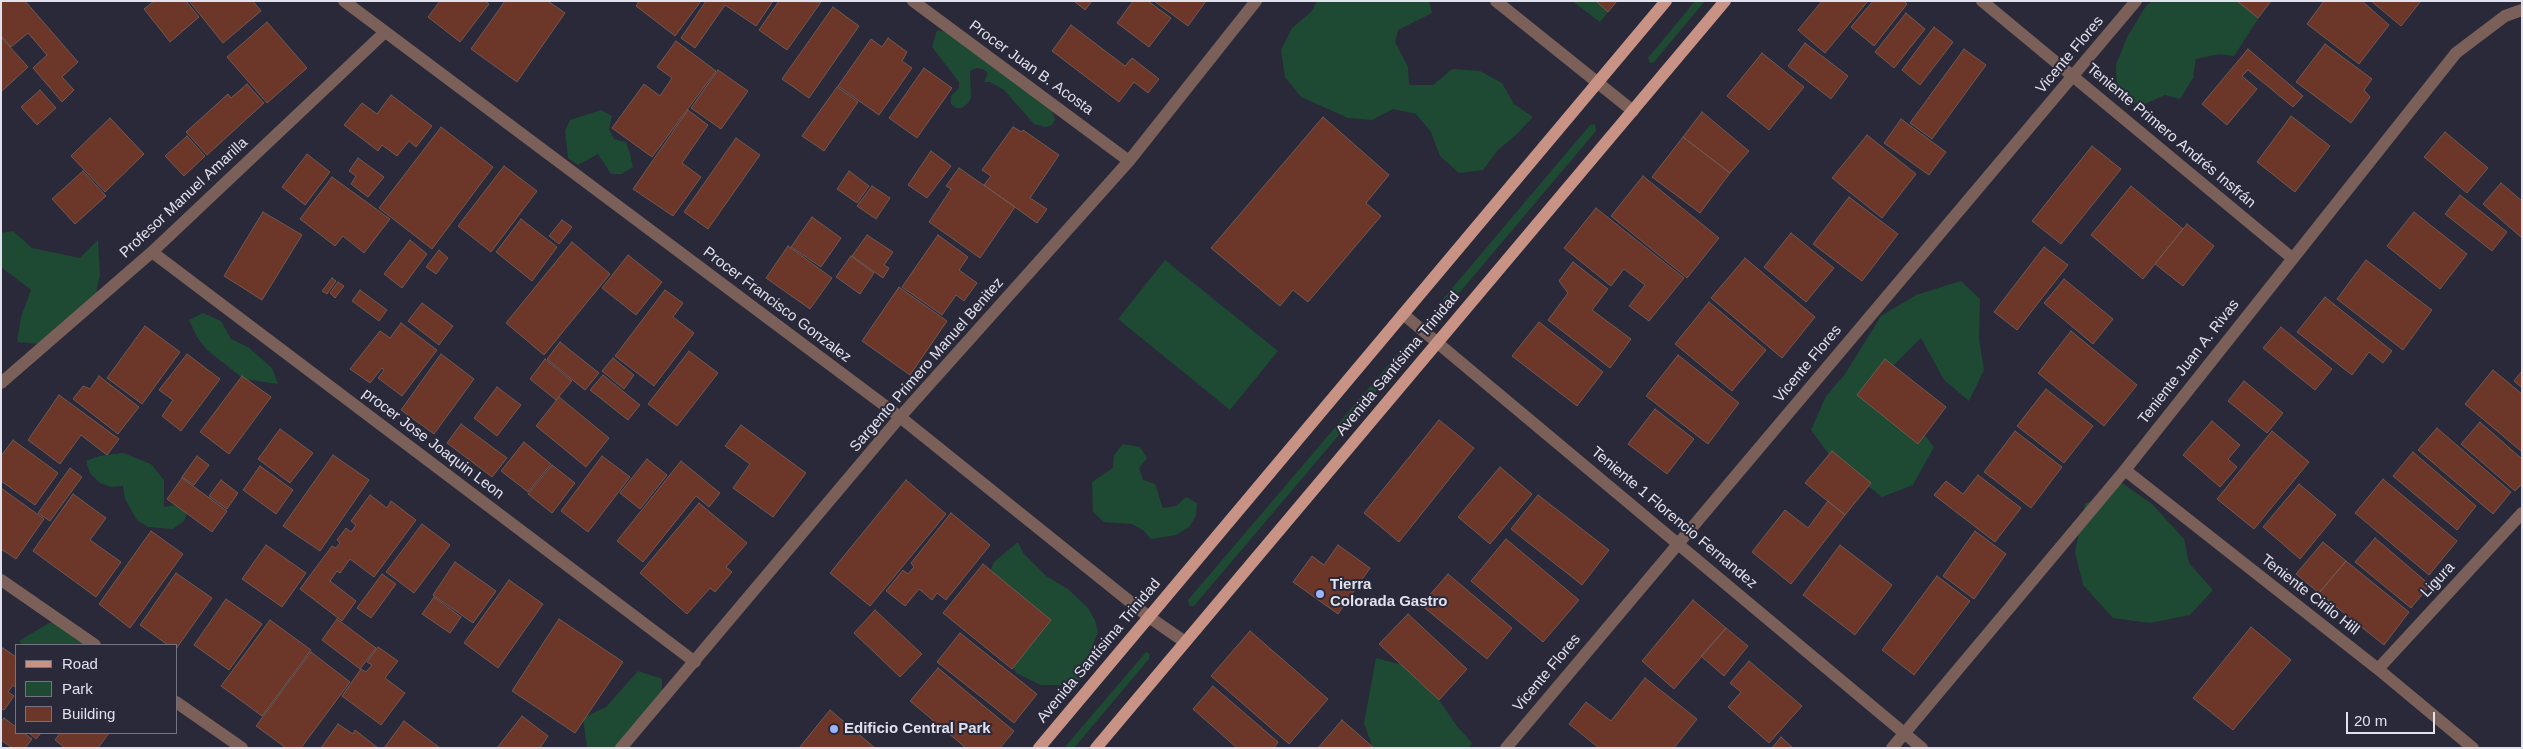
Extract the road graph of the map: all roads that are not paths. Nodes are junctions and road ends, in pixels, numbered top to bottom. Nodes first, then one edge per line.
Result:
1 (344, 1) edge
2 (913, 1) edge
3 (1256, 1) edge
4 (1496, 1) edge
5 (1666, 1) edge
6 (1725, 1) edge
7 (1982, 1) edge
8 (2136, 1) edge
9 (2522, 10) edge
10 (385, 32) junction
11 (2074, 77) junction
12 (1597, 83) junction
13 (1633, 111) junction
14 (1129, 161) junction
15 (152, 252) junction
16 (2292, 258) junction
17 (1403, 314) junction
18 (1438, 341) junction
19 (1, 383) edge
20 (900, 417) junction
21 (2125, 470) junction
22 (2522, 513) edge
23 (1678, 542) junction
24 (1, 580) edge
25 (1149, 617) junction
26 (1185, 642) junction
27 (94, 644) edge
28 (695, 662) junction
29 (2378, 669) junction
30 (178, 703) edge
31 (1903, 733) junction
32 (242, 748) edge
33 (620, 748) edge
34 (1039, 748) edge
35 (1096, 748) edge
36 (1506, 748) edge
37 (1892, 748) edge
38 (1922, 748) edge
39 (2473, 748) edge

1 - 10 street, Procer Francisco Gonzalez
2 - 14 street, Procer Juan B. Acosta
3 - 14 street, Sargento Primero Manuel Benitez
4 - 12 street
5 - 12 main road, Avenida Santísima Trinidad
6 - 13 main road, Avenida Santísima Trinidad
7 - 11 street, Teniente Primero Andrés Insfrán
8 - 11 street, Vicente Flores
9 - 16 street, Teniente Juan A. Rivas
10 - 15 street, Profesor Manuel Amarilla
10 - 20 street, Procer Francisco Gonzalez
11 - 16 street, Teniente Primero Andrés Insfrán
11 - 23 street, Vicente Flores
12 - 13 street
12 - 17 main road, Avenida Santísima Trinidad
13 - 18 main road, Avenida Santísima Trinidad
14 - 20 street, Sargento Primero Manuel Benitez
15 - 19 street, Profesor Manuel Amarilla
15 - 28 street, procer Jose Joaquin Leon
16 - 21 street, Teniente Juan A. Rivas
17 - 18 street, Teniente 1 Florencio Fernandez
17 - 25 main road, Avenida Santísima Trinidad
18 - 23 street, Teniente 1 Florencio Fernandez
18 - 26 main road, Avenida Santísima Trinidad
20 - 25 street, Procer Francisco Gonzalez
20 - 28 street, Sargento Primero Manuel Benitez
21 - 29 street, Teniente Cirilo Hill
21 - 31 street, Teniente Juan A. Rivas
22 - 29 street, Ligura
23 - 31 street, Teniente 1 Florencio Fernandez
23 - 36 street, Vicente Flores
24 - 27 street
25 - 26 street, Procer Francisco Gonzalez
25 - 34 main road, Avenida Santísima Trinidad
26 - 35 main road, Avenida Santísima Trinidad
28 - 33 street, Sargento Primero Manuel Benitez
29 - 39 street, Teniente Cirilo Hill
30 - 32 street
31 - 37 street, Teniente Juan A. Rivas
31 - 38 street, Teniente 1 Florencio Fernandez

